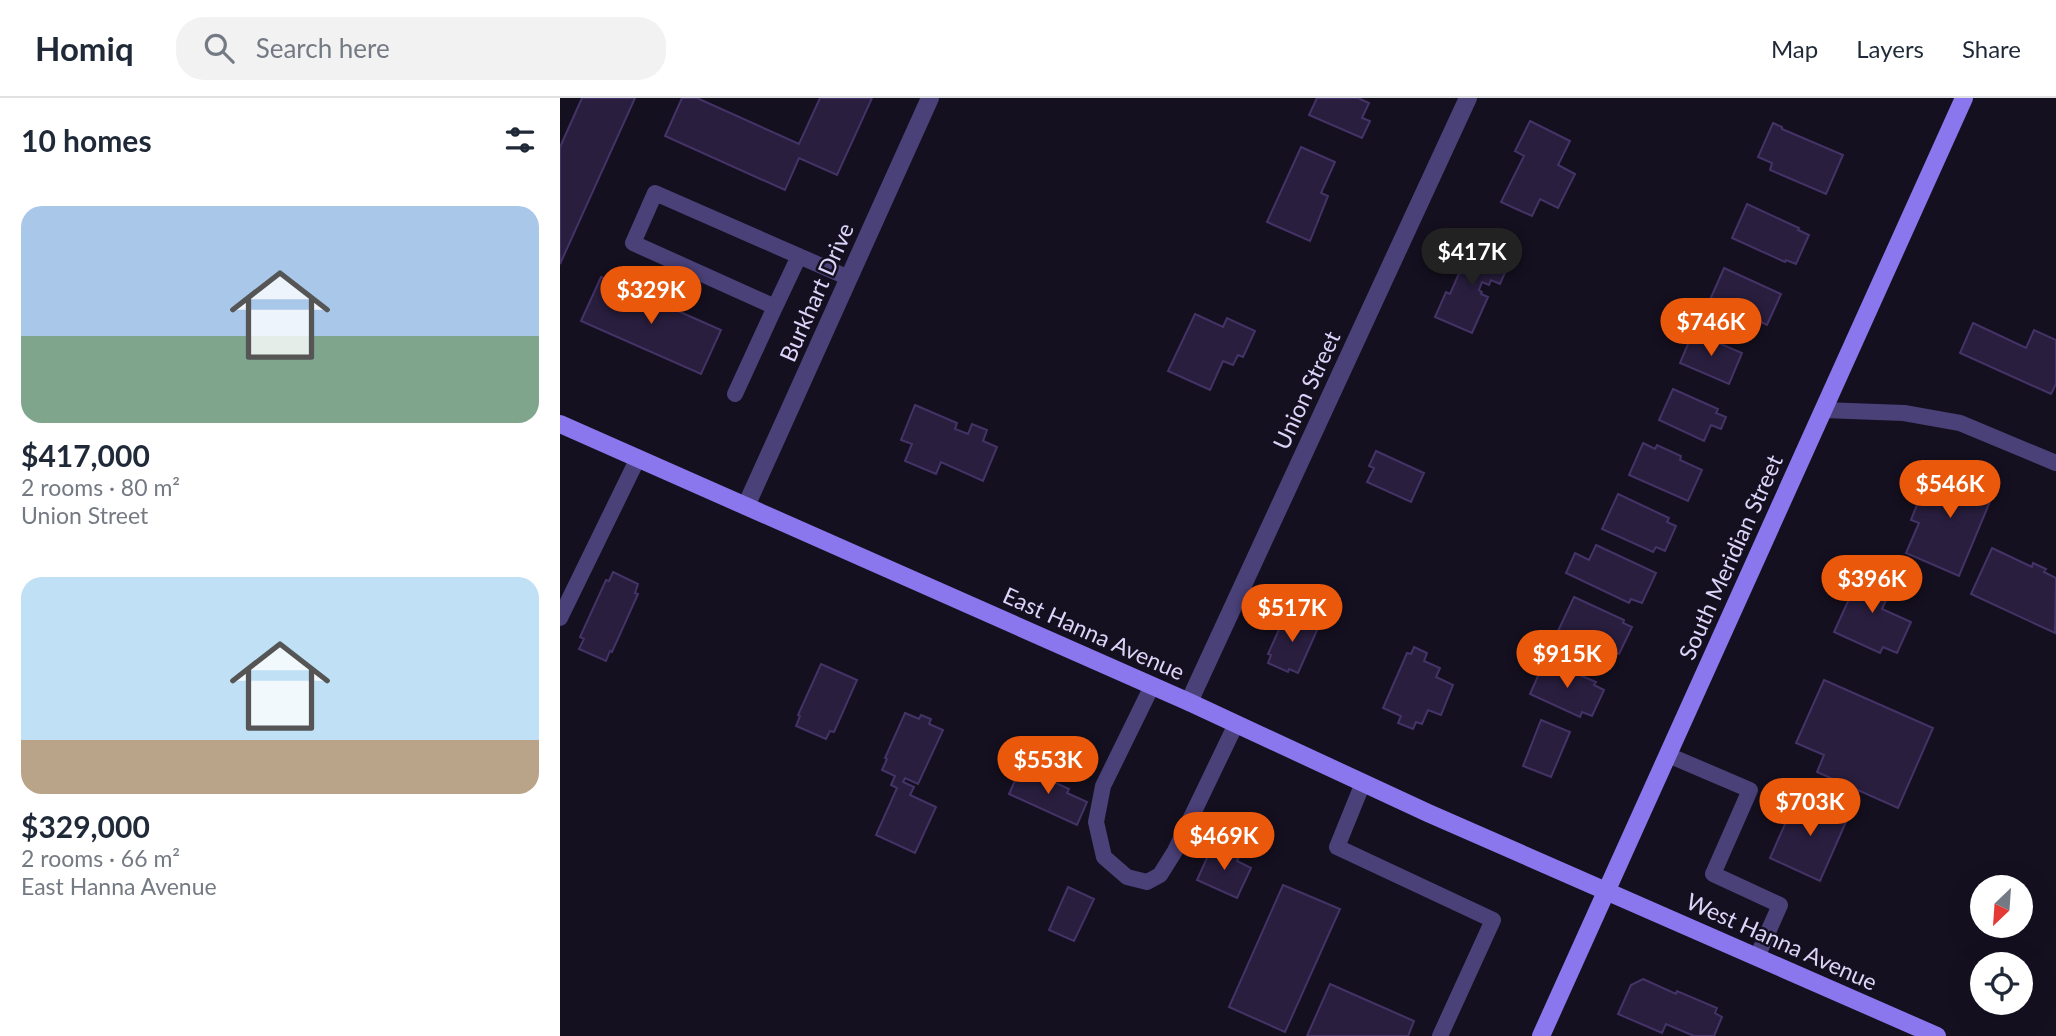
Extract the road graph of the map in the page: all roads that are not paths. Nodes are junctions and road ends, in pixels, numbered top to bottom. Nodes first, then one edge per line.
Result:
1 (930, 98) edge
2 (1468, 98) edge
3 (1964, 98) edge
4 (799, 256) junction
5 (849, 278) junction
6 (775, 307) junction
7 (735, 394) dead end
8 (1823, 410) junction
9 (560, 424) edge
10 (638, 458) junction
11 (2056, 463) edge
12 (746, 506) junction
13 (560, 618) edge
14 (1152, 686) junction
15 (1188, 702) junction
16 (1236, 724) junction
17 (1668, 755) junction
18 (1363, 783) junction
19 (1606, 891) junction
20 (1757, 957) junction
21 (1440, 1036) edge
22 (1541, 1036) edge
23 (1937, 1036) edge

1 - 5 street, Burkhart Drive
2 - 15 street, Union Street
3 - 8 main road, South Meridian Street
4 - 5 lane
4 - 6 lane
4 - 6 lane
5 - 12 street, Burkhart Drive
6 - 7 lane
8 - 11 lane
8 - 17 main road, South Meridian Street
9 - 10 main road, East Hanna Avenue
10 - 12 main road, East Hanna Avenue
10 - 13 lane
12 - 14 main road, East Hanna Avenue
14 - 15 main road, East Hanna Avenue
14 - 16 lane
15 - 16 main road, East Hanna Avenue
16 - 18 main road, East Hanna Avenue
17 - 19 main road, South Meridian Street
17 - 20 lane
18 - 19 main road, East Hanna Avenue
18 - 21 lane
19 - 20 main road, West Hanna Avenue
19 - 22 main road, South Meridian Street
20 - 23 main road, West Hanna Avenue

